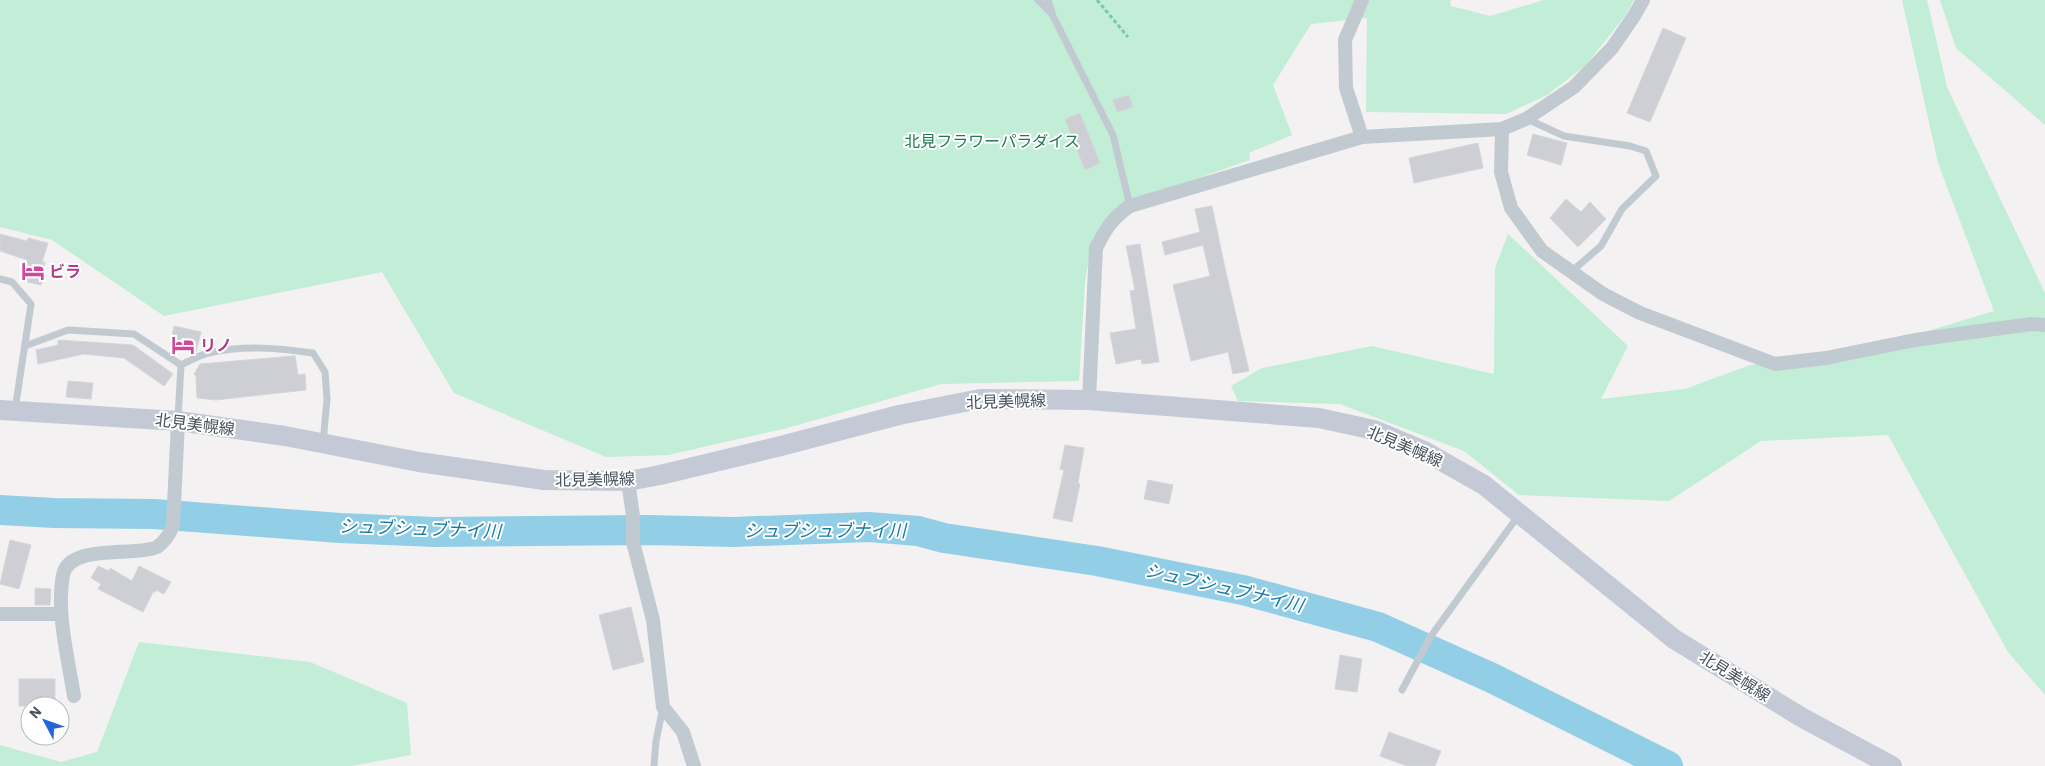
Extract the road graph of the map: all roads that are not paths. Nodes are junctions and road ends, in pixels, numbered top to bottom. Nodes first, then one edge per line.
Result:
1 (1038, 0) edge
2 (1048, 0) edge
3 (1362, 0) edge
4 (1643, 0) edge
5 (1052, 16) junction
6 (1526, 119) junction
7 (1502, 129) junction
8 (1362, 137) junction
9 (1130, 206) junction
10 (1571, 272) junction
11 (0, 279) edge
12 (2045, 325) edge
13 (25, 346) junction
14 (180, 365) junction
15 (1089, 400) junction
16 (8, 410) edge
17 (178, 421) junction
18 (323, 444) junction
19 (628, 480) junction
20 (1520, 514) junction
21 (0, 614) edge
22 (61, 614) junction
23 (1402, 690) dead end
24 (74, 696) dead end
25 (663, 707) junction
26 (654, 766) edge
27 (694, 766) edge
28 (1892, 766) edge

1 - 5 lane
2 - 5 lane
3 - 8 street
4 - 6 street
5 - 9 lane
6 - 7 street
6 - 10 lane
7 - 8 street
7 - 10 street
8 - 9 street
9 - 15 street
10 - 12 street
11 - 13 lane
13 - 14 lane
13 - 16 lane
14 - 17 lane
14 - 18 lane
15 - 19 main road, 北見美幌線
15 - 20 main road, 北見美幌線
16 - 17 main road, 北見美幌線
17 - 18 main road, 北見美幌線
17 - 22 street
18 - 19 main road, 北見美幌線
19 - 25 street
20 - 23 lane
20 - 28 main road, 北見美幌線
21 - 22 street
22 - 24 street
25 - 26 lane
25 - 27 street

